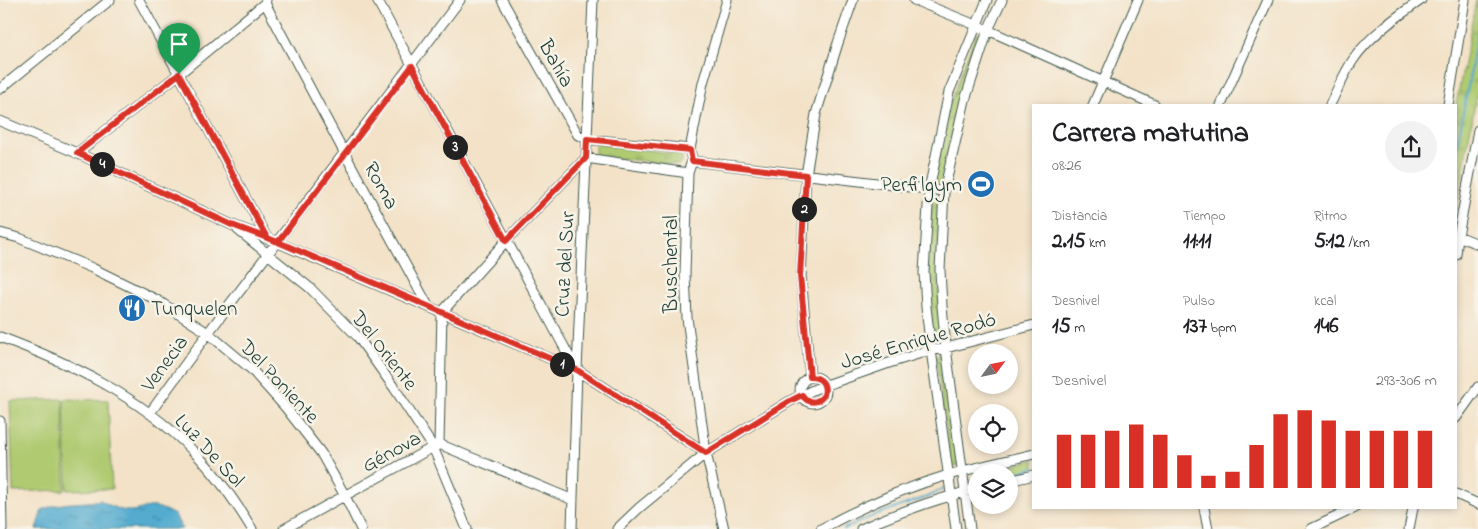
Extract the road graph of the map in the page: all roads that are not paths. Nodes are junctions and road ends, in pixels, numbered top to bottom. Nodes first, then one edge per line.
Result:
1 (110, 0) edge
2 (139, 0) edge
3 (377, 0) edge
4 (460, 0) edge
5 (502, 0) edge
6 (593, 0) edge
7 (726, 0) edge
8 (853, 0) edge
9 (914, 0) edge
10 (987, 0) edge
11 (1002, 0) edge
12 (1138, 0) edge
13 (1268, 0) edge
14 (1421, 0) edge
15 (1455, 0) edge
16 (1466, 0) edge
17 (266, 1) edge
18 (1464, 10) junction
19 (976, 25) junction
20 (988, 30) junction
21 (412, 66) junction
22 (179, 74) junction
23 (1102, 81) junction
24 (0, 89) edge
25 (1093, 104) edge
26 (1153, 104) edge
27 (1221, 104) edge
28 (1331, 104) edge
29 (1448, 104) edge
30 (0, 122) edge
31 (1478, 130) edge
32 (587, 139) junction
33 (690, 150) junction
34 (77, 153) junction
35 (345, 154) junction
36 (586, 158) junction
37 (692, 161) junction
38 (688, 173) junction
39 (806, 175) junction
40 (928, 190) junction
41 (944, 191) junction
42 (1458, 221) edge
43 (232, 225) junction
44 (0, 233) edge
45 (1457, 237) edge
46 (267, 238) junction
47 (506, 241) junction
48 (278, 242) junction
49 (1478, 244) edge
50 (269, 255) junction
51 (428, 306) junction
52 (442, 312) junction
53 (1032, 326) edge
54 (208, 333) junction
55 (0, 337) edge
56 (946, 348) junction
57 (931, 350) junction
58 (577, 370) junction
59 (810, 377) junction
60 (825, 386) junction
61 (1478, 387) edge
62 (802, 395) junction
63 (150, 413) junction
64 (1457, 417) edge
65 (0, 421) edge
66 (436, 445) junction
67 (706, 453) junction
68 (1032, 454) edge
69 (962, 472) junction
70 (948, 475) junction
71 (1032, 475) edge
72 (1018, 479) edge
73 (968, 491) edge
74 (965, 492) junction
75 (1457, 494) edge
76 (345, 496) junction
77 (951, 496) junction
78 (573, 500) junction
79 (1478, 504) edge
80 (1204, 509) edge
81 (1353, 509) edge
82 (1413, 509) edge
83 (2, 529) edge
84 (252, 529) edge
85 (284, 529) edge
86 (361, 529) edge
87 (467, 529) edge
88 (572, 529) edge
89 (617, 529) edge
90 (724, 529) edge
91 (820, 529) edge
92 (861, 529) edge
93 (956, 529) edge
94 (970, 529) edge
95 (1208, 529) edge
96 (1311, 529) edge
97 (1409, 529) edge

1 - 24 street
2 - 22 street
3 - 21 street
4 - 21 street, Venecia
5 - 32 street, Bahía
6 - 32 street, Cruz del Sur
7 - 33 street, Buschental
8 - 39 street
9 - 19 street
10 - 19 street
11 - 20 street
12 - 23 street
13 - 27 street
14 - 28 street
15 - 18 street
16 - 18 street
17 - 22 street
17 - 35 street, Roma
18 - 29 street
19 - 20 street
19 - 40 street
20 - 23 street
20 - 41 street
21 - 35 street, Venecia
21 - 47 street
22 - 34 street
22 - 46 street
23 - 25 street
23 - 26 street
30 - 34 street
31 - 42 street
32 - 33 street
32 - 36 street, Cruz del Sur
33 - 37 street, Buschental
34 - 43 street
35 - 48 street, Venecia
35 - 51 street, Roma
36 - 38 street
36 - 47 street
36 - 58 street, Cruz del Sur
37 - 38 street, Buschental
37 - 39 street
38 - 67 street, Buschental
39 - 40 street
39 - 59 street
40 - 41 street
40 - 57 street
41 - 56 street
42 - 45 street
43 - 46 street
43 - 50 street, Del Oriente
44 - 54 street, Del Poniente
45 - 49 street
46 - 48 street
47 - 52 street
47 - 58 street
48 - 50 street, Venecia
48 - 51 street
50 - 54 street, Venecia
50 - 66 street, Del Oriente
51 - 52 street
52 - 58 street
52 - 66 street
53 - 56 street, José Enrique Rodó
54 - 63 street, Venecia
54 - 76 street, Del Poniente
55 - 63 street, Luz De Sol
56 - 57 street, José Enrique Rodó
56 - 69 street
57 - 60 street, José Enrique Rodó
57 - 70 street
58 - 67 street
58 - 78 street, Cruz del Sur
59 - 60 street
59 - 62 street
60 - 62 street, José Enrique Rodó
61 - 64 street
62 - 67 street, José Enrique Rodó
63 - 84 street, Luz De Sol
65 - 83 street
66 - 76 street, Génova
66 - 78 street, Génova
66 - 87 street, Del Oriente
67 - 89 street, José Enrique Rodó
67 - 90 street, Buschental
68 - 69 street
69 - 70 street
69 - 74 street
70 - 77 street
70 - 91 street
71 - 72 street
73 - 74 street
74 - 77 street
74 - 94 street
75 - 79 street
76 - 85 street, Génova
76 - 86 street, Del Poniente
77 - 92 street
77 - 93 street
78 - 88 street, Cruz del Sur
80 - 95 street
81 - 96 street
82 - 97 street

